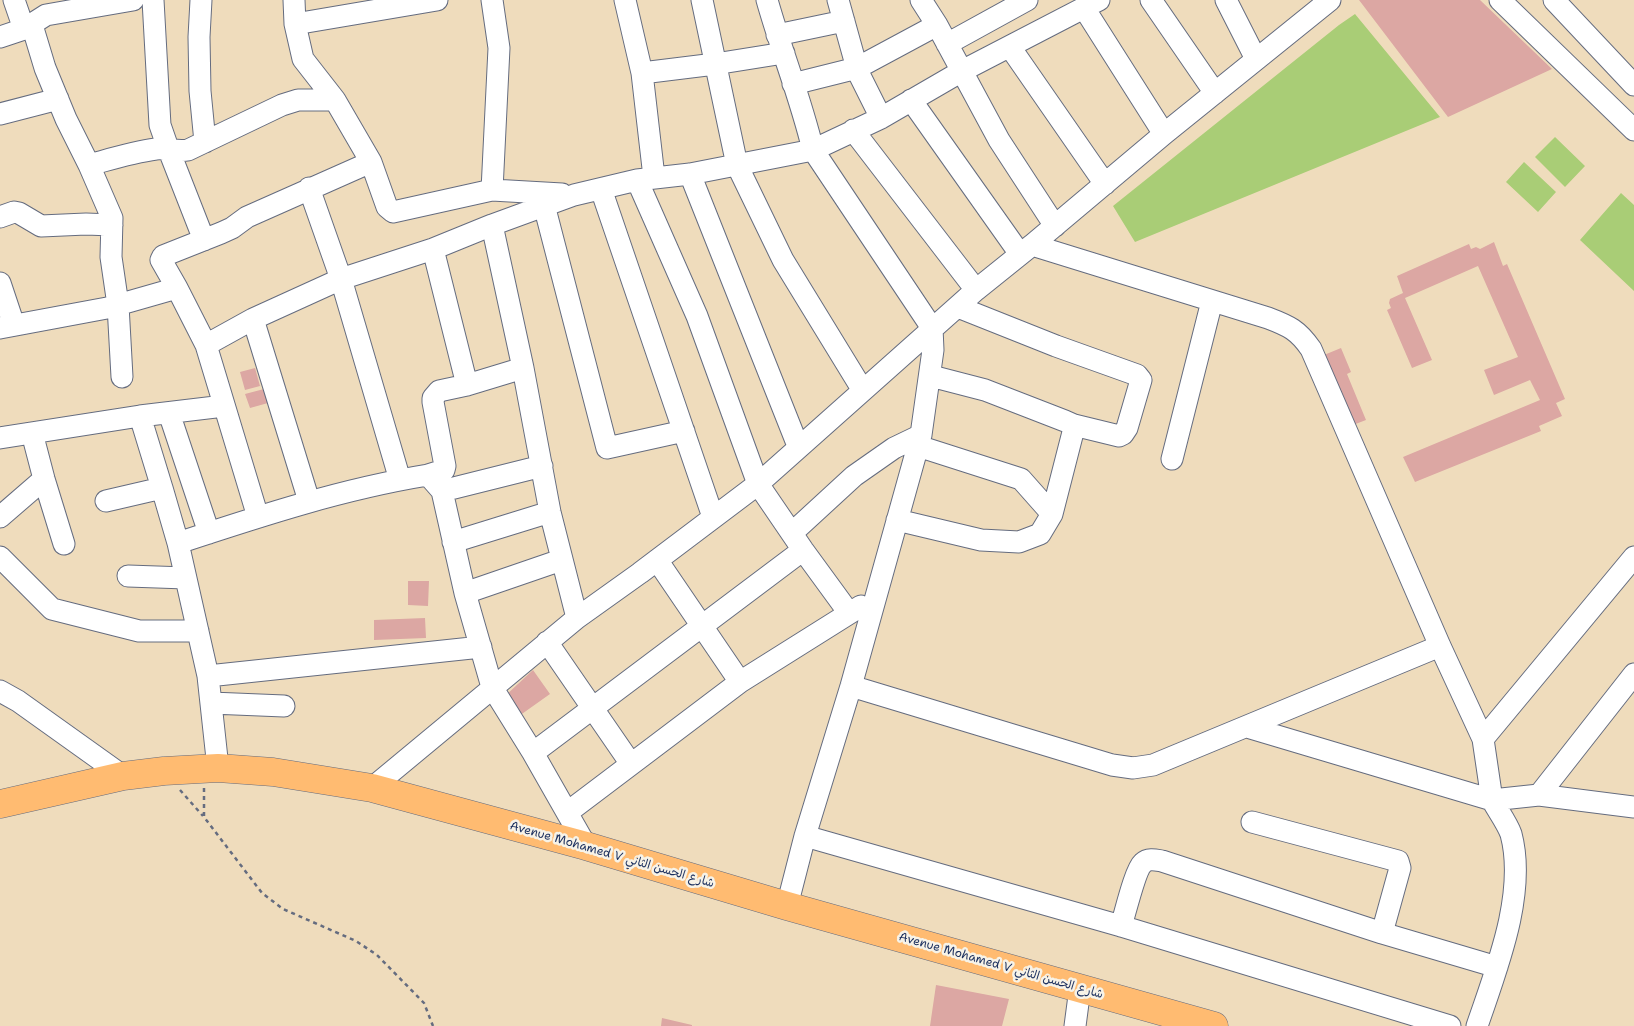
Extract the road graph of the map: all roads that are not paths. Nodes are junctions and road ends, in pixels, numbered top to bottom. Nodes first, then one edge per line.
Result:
1 (14, 0) edge
2 (133, 0) edge
3 (153, 0) edge
4 (201, 0) edge
5 (294, 0) edge
6 (438, 0) edge
7 (492, 0) edge
8 (625, 0) edge
9 (702, 0) edge
10 (767, 0) edge
11 (838, 0) edge
12 (921, 0) edge
13 (1027, 0) edge
14 (1151, 0) edge
15 (1226, 0) edge
16 (1330, 0) edge
17 (1500, 0) edge
18 (1554, 0) edge
19 (1092, 4) edge
20 (844, 21) junction
21 (295, 24) junction
22 (937, 25) junction
23 (28, 27) junction
24 (0, 37) edge
25 (780, 44) junction
26 (947, 44) junction
27 (1010, 47) junction
28 (1256, 59) junction
29 (715, 64) junction
30 (857, 68) junction
31 (962, 71) junction
32 (642, 73) junction
33 (793, 84) junction
34 (1634, 85) edge
35 (1215, 93) junction
36 (58, 99) junction
37 (334, 100) junction
38 (911, 100) junction
39 (0, 114) edge
40 (881, 118) junction
41 (853, 130) junction
42 (1634, 130) edge
43 (1164, 134) junction
44 (205, 142) junction
45 (168, 148) junction
46 (814, 150) junction
47 (371, 162) junction
48 (89, 165) junction
49 (737, 165) junction
50 (690, 174) junction
51 (645, 178) junction
52 (1105, 184) junction
53 (309, 188) junction
54 (601, 189) junction
55 (492, 190) junction
56 (574, 195) junction
57 (544, 205) junction
58 (0, 217) edge
59 (112, 225) junction
60 (492, 225) junction
61 (1055, 226) junction
62 (204, 240) junction
63 (433, 249) junction
64 (1026, 249) junction
65 (341, 279) junction
66 (0, 283) edge
67 (176, 288) junction
68 (976, 290) junction
69 (1212, 301) junction
70 (118, 305) junction
71 (958, 307) junction
72 (253, 319) junction
73 (7, 327) edge
74 (932, 328) junction
75 (206, 345) junction
76 (522, 368) junction
77 (931, 376) junction
78 (122, 377) dead end
79 (467, 385) junction
80 (862, 389) junction
81 (224, 406) junction
82 (169, 413) junction
83 (140, 416) junction
84 (1074, 425) junction
85 (684, 431) junction
86 (32, 433) junction
87 (0, 438) edge
88 (920, 441) junction
89 (798, 446) junction
90 (1172, 459) dead end
91 (542, 466) junction
92 (428, 475) junction
93 (44, 479) junction
94 (400, 480) junction
95 (758, 484) junction
96 (162, 488) junction
97 (442, 491) junction
98 (106, 501) dead end
99 (309, 501) junction
100 (550, 512) junction
101 (1052, 514) junction
102 (0, 517) edge
103 (258, 517) junction
104 (713, 517) junction
105 (897, 520) junction
106 (209, 532) junction
107 (453, 542) junction
108 (797, 542) junction
109 (178, 543) junction
110 (64, 544) dead end
111 (0, 556) edge
112 (561, 560) junction
113 (657, 560) junction
114 (1632, 563) edge
115 (128, 576) dead end
116 (186, 578) junction
117 (465, 593) junction
118 (876, 596) junction
119 (849, 613) junction
120 (577, 618) junction
121 (702, 627) junction
122 (198, 631) junction
123 (547, 642) junction
124 (1440, 646) junction
125 (481, 647) junction
126 (1634, 674) edge
127 (208, 676) junction
128 (740, 682) junction
129 (851, 686) junction
130 (492, 687) junction
131 (0, 691) edge
132 (211, 703) junction
133 (284, 706) dead end
134 (593, 708) junction
135 (1247, 727) junction
136 (1483, 739) junction
137 (534, 753) junction
138 (631, 764) junction
139 (210, 769) junction
140 (123, 776) junction
141 (372, 788) junction
142 (1539, 795) junction
143 (1492, 800) junction
144 (0, 804) edge
145 (1634, 807) edge
146 (568, 812) junction
147 (1252, 822) dead end
148 (805, 836) junction
149 (586, 846) junction
150 (787, 906) junction
151 (1121, 926) junction
152 (1382, 933) junction
153 (1497, 967) junction
154 (1080, 988) junction
155 (1075, 1026) edge
156 (1214, 1026) edge
157 (1450, 1026) edge
158 (1477, 1026) edge

1 - 23 street
2 - 23 street
3 - 45 street
4 - 44 street
5 - 21 street
6 - 21 street
7 - 55 street
8 - 32 street
9 - 29 street
10 - 25 street
11 - 20 street
12 - 22 street
13 - 26 street
14 - 35 street
15 - 28 street
16 - 28 street
17 - 42 street
18 - 34 street
19 - 27 street
19 - 43 street
20 - 25 street
20 - 30 street
21 - 37 street
22 - 26 street
22 - 30 street
23 - 24 street
23 - 36 street
25 - 29 street
25 - 33 street
26 - 31 street
27 - 31 street
27 - 52 street
28 - 35 street
29 - 32 street
29 - 49 street
30 - 33 street
30 - 40 street
31 - 38 street
31 - 61 street
32 - 51 street
33 - 46 street
35 - 43 street
36 - 39 street
36 - 48 street
37 - 44 street
37 - 47 street
38 - 40 street
38 - 64 street
40 - 41 street
41 - 46 street
41 - 68 street
43 - 52 street
44 - 45 street
45 - 48 street
45 - 62 street
46 - 49 street
46 - 74 street
47 - 53 street
47 - 55 street
48 - 59 street
49 - 50 street
49 - 80 street
50 - 51 street
50 - 89 street
51 - 54 street
51 - 95 street
52 - 61 street
53 - 62 street
53 - 65 street
54 - 56 street
54 - 85 street
55 - 56 street
56 - 57 street
57 - 60 street
57 - 85 street
58 - 59 street
59 - 70 street
60 - 63 street
60 - 76 street
61 - 64 street
62 - 67 street
63 - 65 street
63 - 79 street
64 - 68 street
64 - 69 street
65 - 72 street
65 - 94 street
66 - 73 street
67 - 70 street
67 - 75 street
68 - 71 street
69 - 90 street
69 - 124 street
70 - 73 street
70 - 78 street
71 - 74 street
71 - 84 street
72 - 75 street
72 - 99 street
74 - 77 street
74 - 80 street
75 - 81 street
76 - 79 street
76 - 91 street
77 - 84 street
77 - 88 street
79 - 92 street
80 - 89 street
81 - 82 street
81 - 103 street
82 - 83 street
82 - 106 street
83 - 86 street
83 - 96 street
84 - 101 street
85 - 104 street
86 - 87 street
86 - 93 street
88 - 101 street
88 - 105 street
88 - 108 street
89 - 95 street
91 - 97 street
91 - 100 street
92 - 94 street
92 - 97 street
93 - 102 street
93 - 110 street
94 - 99 street
95 - 104 street
95 - 108 street
96 - 98 street
96 - 109 street
97 - 107 street
99 - 103 street
100 - 107 street
100 - 112 street
101 - 105 street
103 - 106 street
104 - 113 street
105 - 118 street
106 - 109 street
107 - 117 street
108 - 119 street
108 - 121 street
109 - 116 street
111 - 122 street
112 - 117 street
112 - 120 street
113 - 120 street
113 - 121 street
114 - 136 street
115 - 116 street
116 - 122 street
117 - 125 street
118 - 119 street
118 - 129 street
119 - 128 street
120 - 123 street
121 - 128 street
121 - 134 street
122 - 127 street
123 - 130 street
123 - 134 street
124 - 135 street
124 - 136 street
125 - 127 street
125 - 130 street
126 - 142 street
127 - 132 street
128 - 138 street
129 - 135 street
129 - 148 street
130 - 137 street
130 - 141 street
131 - 140 street
132 - 133 street
132 - 139 street
134 - 137 street
134 - 138 street
135 - 143 street
136 - 143 street
137 - 146 street
138 - 146 street
139 - 140 main road, Avenue Mohamed V شارع الحسن الثاني
139 - 141 main road, Avenue Mohamed V شارع الحسن الثاني
140 - 144 main road, Avenue Mohamed V شارع الحسن الثاني
141 - 149 main road, Avenue Mohamed V شارع الحسن الثاني
142 - 143 street
142 - 145 street
143 - 153 street
146 - 149 street
147 - 152 street
148 - 150 street
148 - 151 street
149 - 150 main road, Avenue Mohamed V شارع الحسن الثاني
150 - 154 main road, Avenue Mohamed V شارع الحسن الثاني
151 - 152 street
151 - 157 street
152 - 153 street
153 - 158 street
154 - 155 street
154 - 156 main road, Avenue Mohamed V شارع الحسن الثاني

